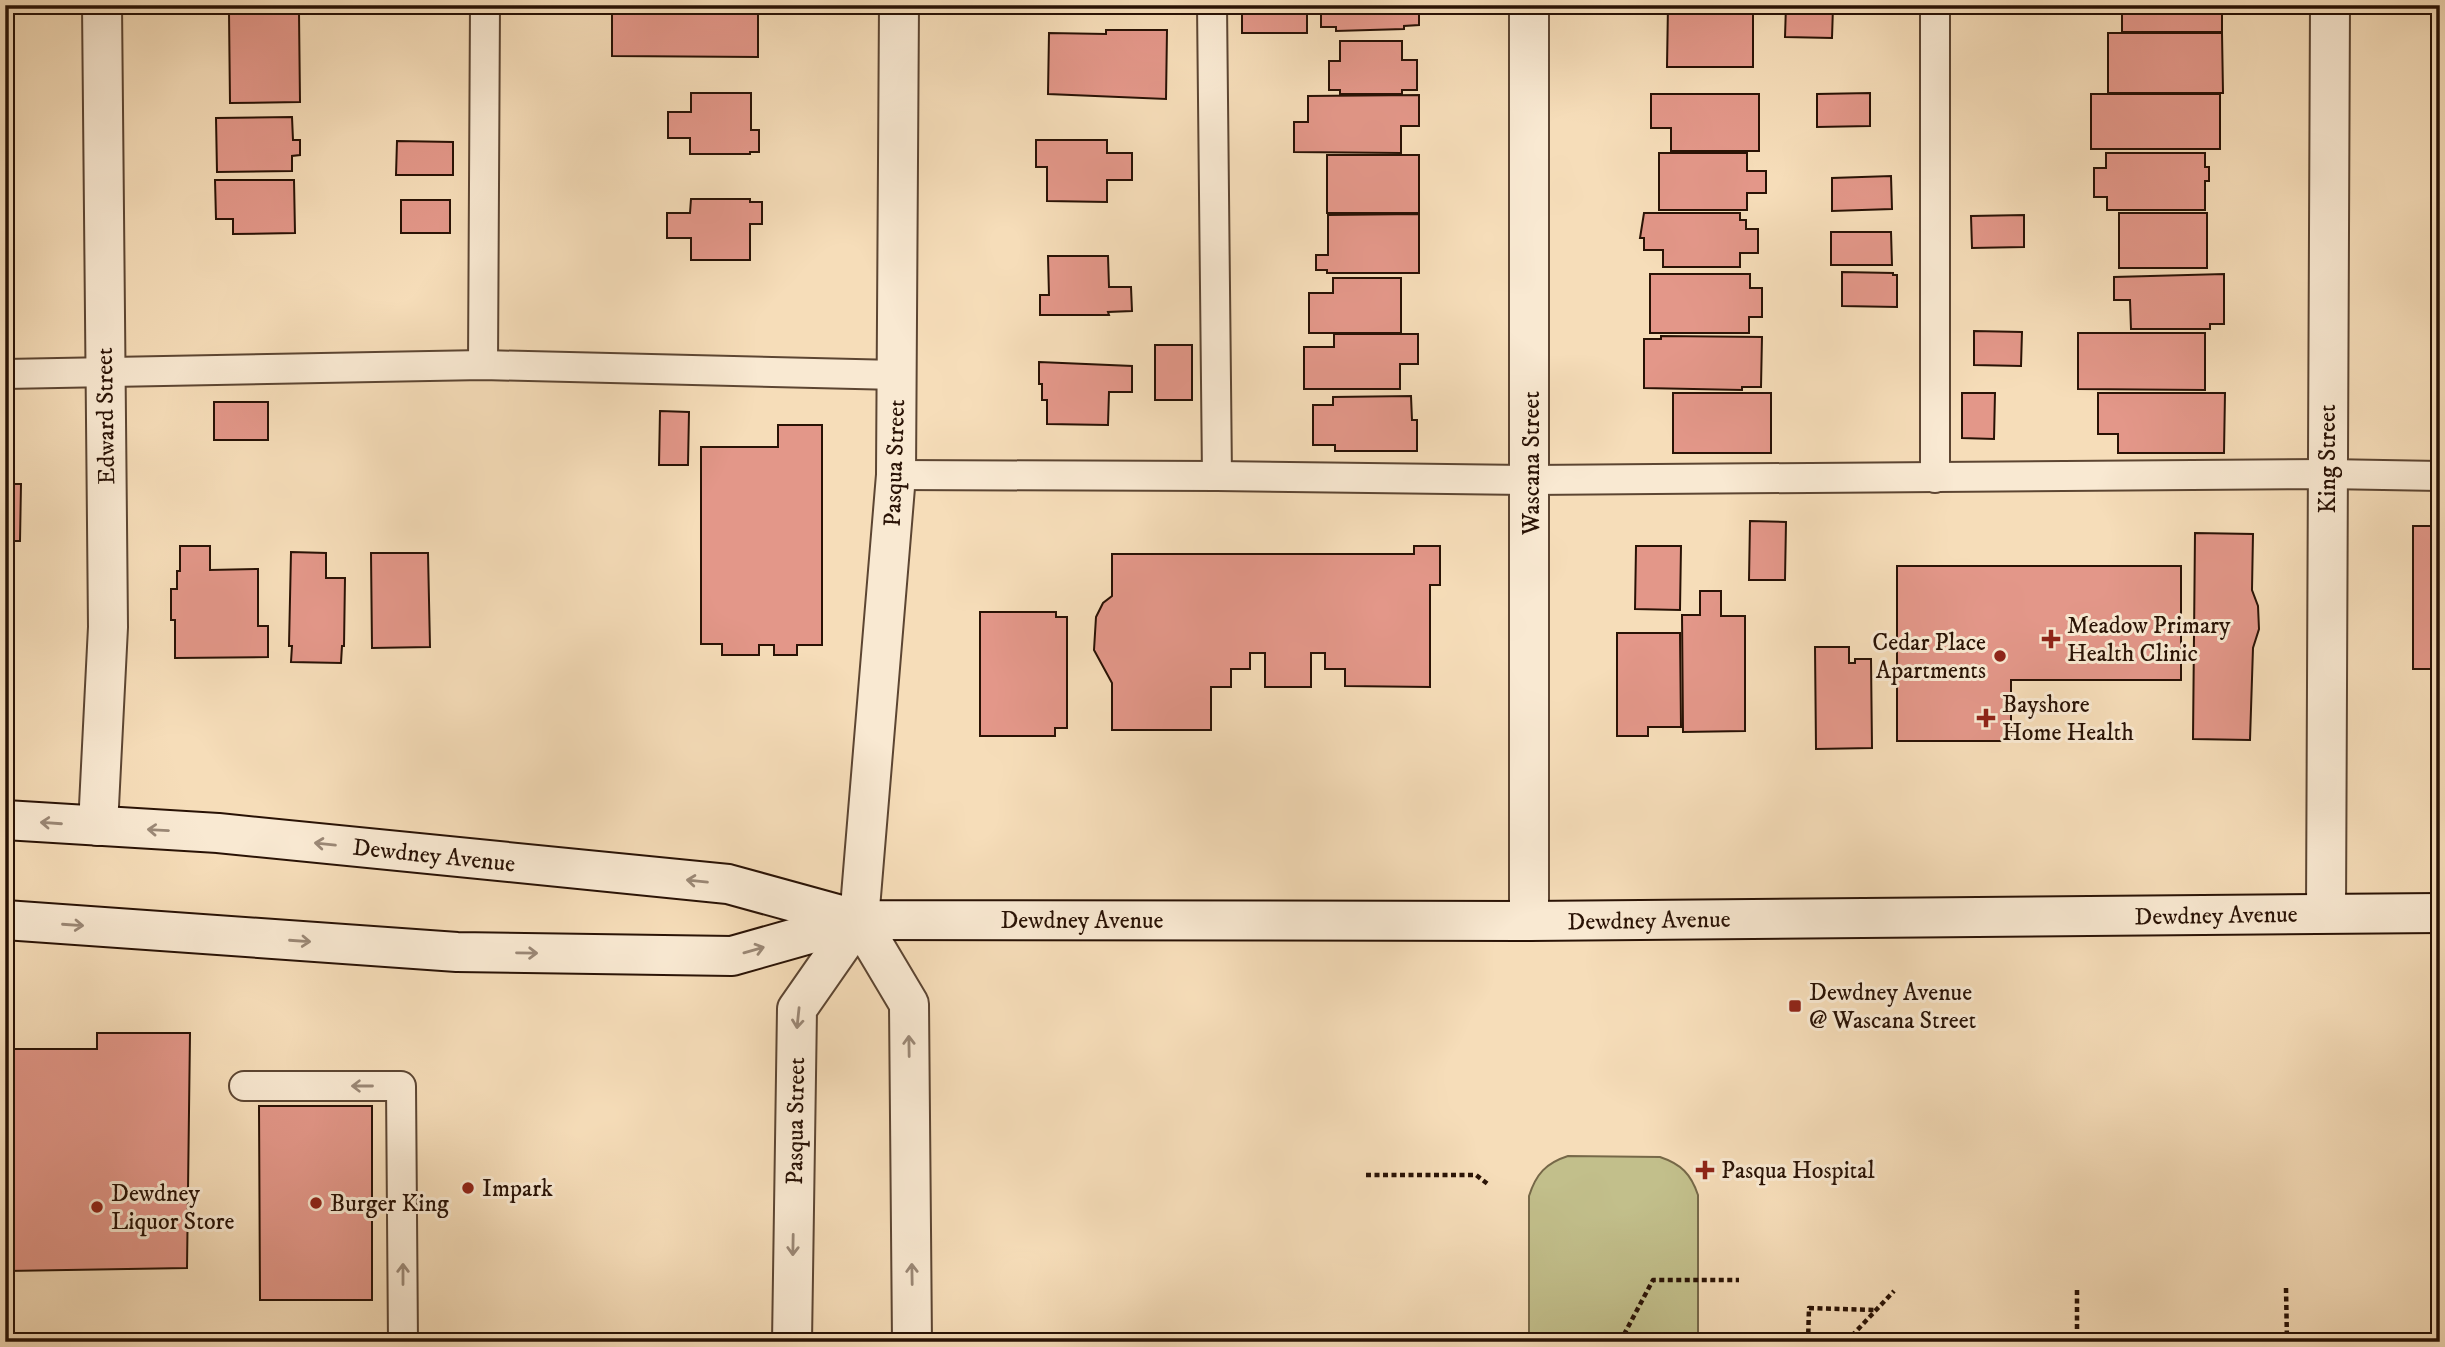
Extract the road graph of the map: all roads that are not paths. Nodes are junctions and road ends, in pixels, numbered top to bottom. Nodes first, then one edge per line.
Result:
1 (102, 5) edge
2 (485, 5) edge
3 (899, 5) edge
4 (1212, 5) edge
5 (1529, 5) edge
6 (1935, 5) edge
7 (2330, 5) edge
8 (484, 365) junction
9 (5, 373) edge
10 (105, 373) junction
11 (897, 375) junction
12 (2327, 474) junction
13 (897, 475) junction
14 (1217, 476) junction
15 (2440, 476) edge
16 (1935, 478) junction
17 (1531, 480) junction
18 (5, 820) edge
19 (98, 827) junction
20 (2326, 914) junction
21 (2440, 914) edge
22 (859, 919) junction
23 (5, 920) edge
24 (1529, 921) junction
25 (244, 1086) dead end
26 (403, 1342) edge
27 (792, 1342) edge
28 (912, 1342) edge

1 - 10 street, Edward Street
2 - 8 lane
3 - 11 street, Pasqua Street
4 - 14 lane
5 - 17 street, Wascana Street
6 - 16 lane
7 - 12 street, King Street
8 - 10 lane
8 - 11 lane
9 - 10 lane
10 - 19 street, Edward Street
11 - 13 street, Pasqua Street
12 - 15 lane
12 - 16 lane
12 - 20 street, King Street
13 - 14 lane
13 - 22 street, Pasqua Street
14 - 17 lane
16 - 17 lane
17 - 24 street, Wascana Street
19 -> 18 street, Dewdney Avenue
22 -> 19 street, Dewdney Avenue
20 - 21 street, Dewdney Avenue
20 - 24 street, Dewdney Avenue
23 -> 22 street, Dewdney Avenue
22 - 24 street, Dewdney Avenue
22 -> 27 street, Pasqua Street
28 -> 22 street
26 -> 25 lane

